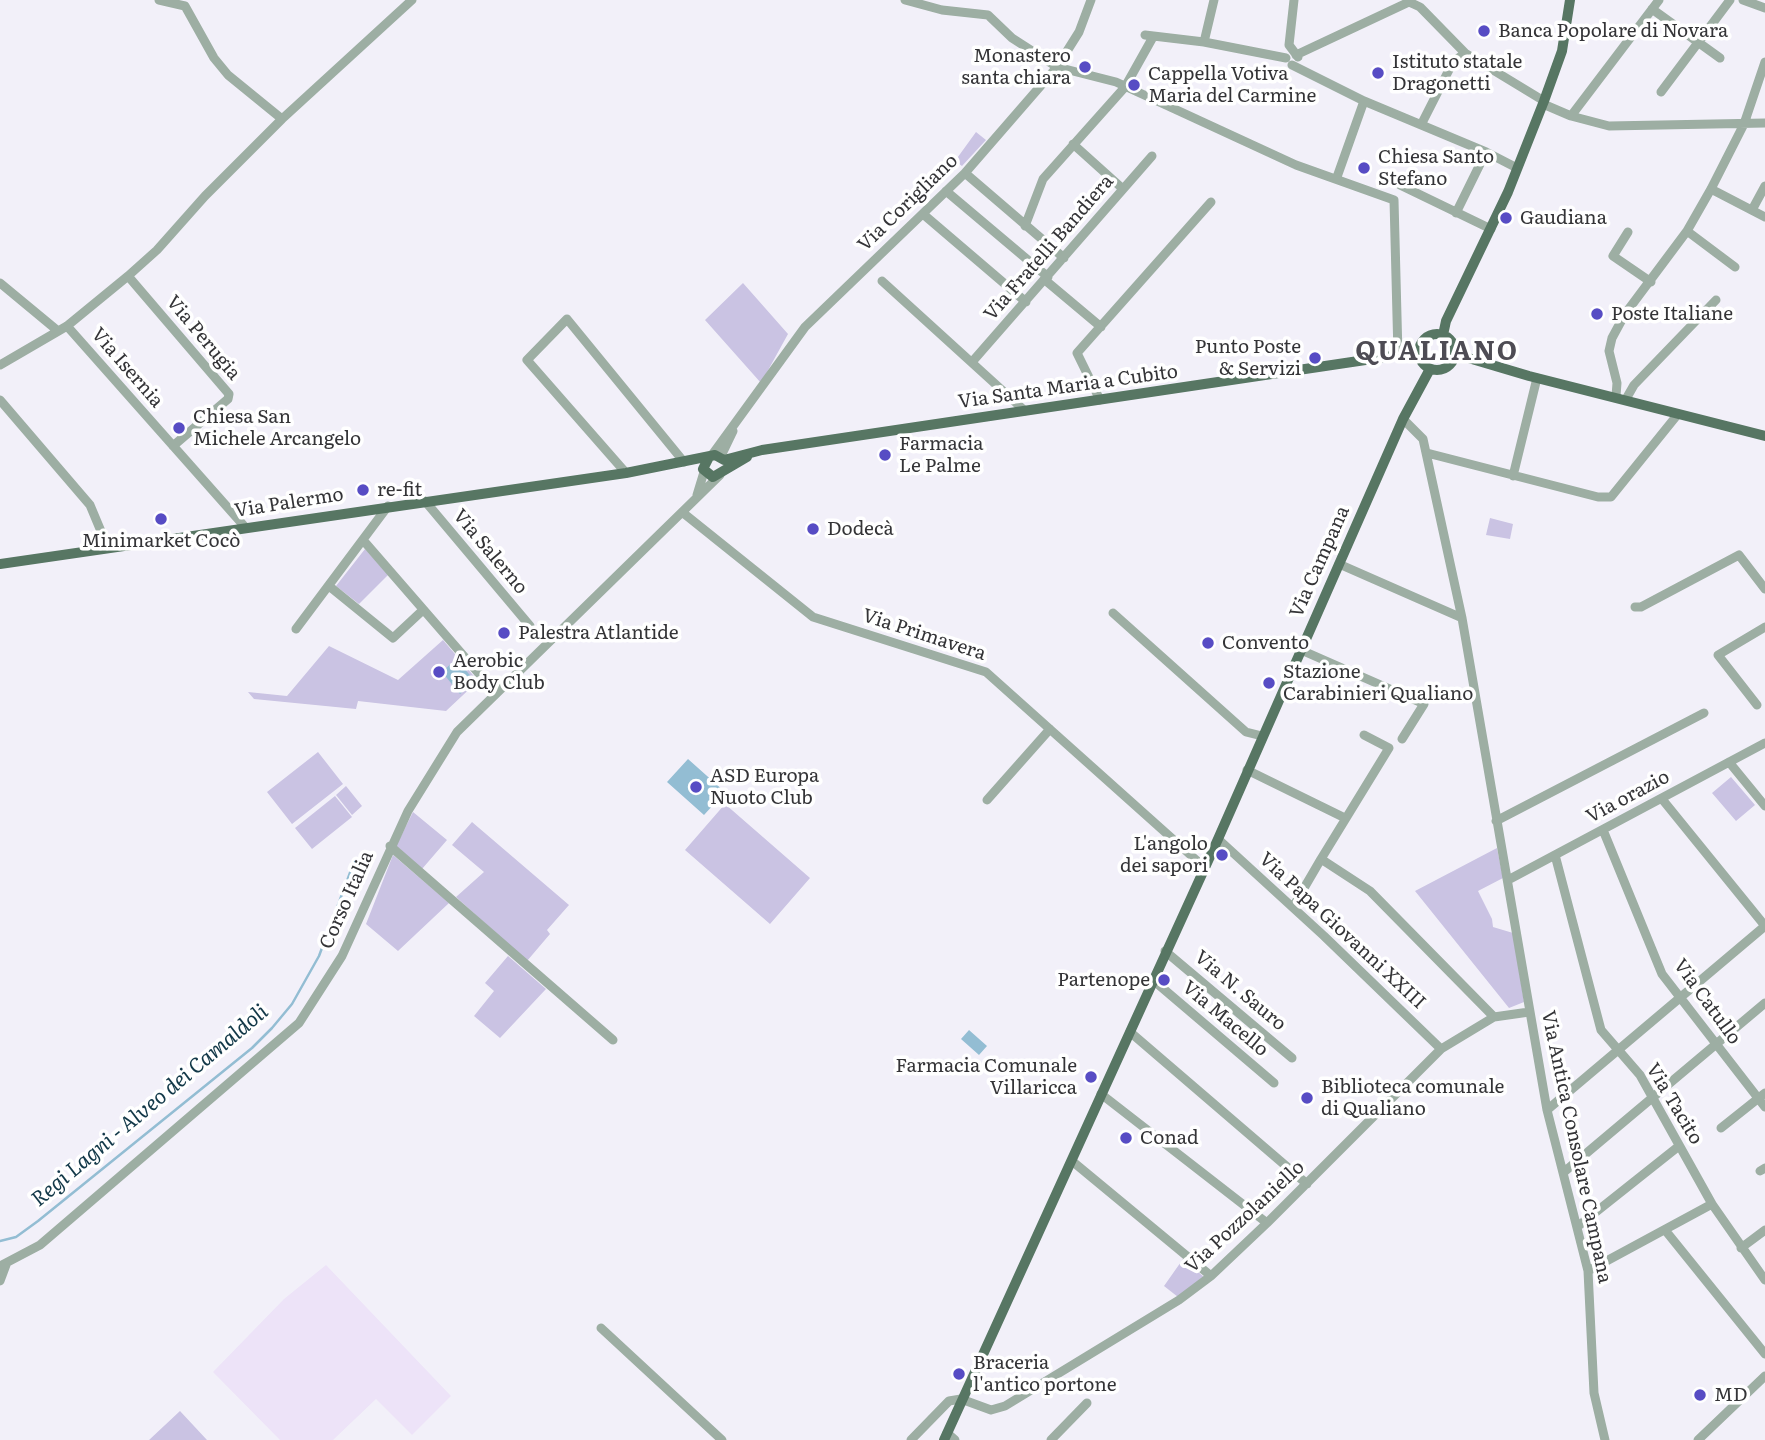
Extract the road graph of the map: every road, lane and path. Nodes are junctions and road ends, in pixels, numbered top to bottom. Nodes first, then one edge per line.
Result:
1 (159, 0) edge
2 (412, 0) edge
3 (905, 0) edge
4 (1091, 0) edge
5 (1214, 0) edge
6 (1294, 0) edge
7 (1570, 0) edge
8 (1659, 0) edge
9 (1730, 0) edge
10 (1743, 0) edge
11 (1409, 1) edge
12 (931, 4) edge
13 (1765, 8) edge
14 (1652, 9) junction
15 (1204, 42) junction
16 (1699, 42) junction
17 (1465, 52) junction
18 (1292, 58) junction
19 (1720, 58) dead end
20 (1765, 62) edge
21 (1057, 67) junction
22 (1125, 87) junction
23 (1661, 92) dead end
24 (1364, 101) junction
25 (1544, 102) junction
26 (1571, 116) junction
27 (282, 118) junction
28 (1422, 123) junction
29 (1765, 123) edge
30 (1744, 124) junction
31 (1073, 144) junction
32 (1486, 152) junction
33 (1153, 156) dead end
34 (1517, 168) junction
35 (965, 173) junction
36 (1337, 177) junction
37 (1400, 185) dead end
38 (1765, 186) edge
39 (1123, 189) junction
40 (1711, 189) junction
41 (946, 191) junction
42 (1211, 202) dead end
43 (1752, 210) junction
44 (1456, 213) junction
45 (923, 214) junction
46 (1765, 217) edge
47 (1026, 226) junction
48 (1490, 229) junction
49 (1687, 231) junction
50 (1628, 232) dead end
51 (1064, 258) junction
52 (1735, 267) dead end
53 (128, 276) junction
54 (1047, 279) junction
55 (882, 281) dead end
56 (1651, 282) junction
57 (0, 283) edge
58 (1716, 300) dead end
59 (1026, 302) junction
60 (67, 326) junction
61 (1101, 327) junction
62 (58, 331) junction
63 (1443, 335) junction
64 (1419, 352) junction
65 (1455, 354) junction
66 (1398, 355) junction
67 (972, 362) junction
68 (0, 365) edge
69 (1430, 369) junction
70 (1537, 378) junction
71 (1621, 397) junction
72 (0, 400) edge
73 (1100, 400) junction
74 (1025, 411) junction
75 (1678, 414) junction
76 (1403, 419) junction
77 (737, 423) junction
78 (1765, 436) edge
79 (730, 443) junction
80 (173, 446) junction
81 (762, 450) junction
82 (742, 453) junction
83 (1427, 453) junction
84 (684, 462) junction
85 (719, 462) junction
86 (704, 470) junction
87 (626, 473) junction
88 (1513, 476) junction
89 (425, 501) junction
90 (388, 506) junction
91 (682, 512) junction
92 (245, 527) junction
93 (363, 540) junction
94 (108, 548) junction
95 (0, 564) edge
96 (1339, 564) junction
97 (328, 586) junction
98 (1765, 589) edge
99 (1635, 607) dead end
100 (423, 610) junction
101 (1113, 613) dead end
102 (1462, 618) junction
103 (530, 626) dead end
104 (1765, 627) edge
105 (296, 629) dead end
106 (1301, 650) junction
107 (488, 684) dead end
108 (1757, 705) dead end
109 (1704, 713) dead end
110 (1050, 729) junction
111 (1364, 735) dead end
112 (1262, 736) junction
113 (1402, 739) dead end
114 (1765, 743) edge
115 (1729, 762) junction
116 (1247, 771) junction
117 (1662, 799) junction
118 (987, 800) dead end
119 (1765, 806) edge
120 (1345, 818) junction
121 (1496, 821) junction
122 (1603, 830) junction
123 (1218, 839) junction
124 (390, 846) junction
125 (1555, 855) junction
126 (1321, 859) junction
127 (1204, 867) junction
128 (1508, 880) junction
129 (1293, 907) junction
130 (1765, 926) edge
131 (1165, 951) junction
132 (1153, 980) junction
133 (1680, 998) junction
134 (1765, 1003) edge
135 (1529, 1012) junction
136 (1494, 1017) junction
137 (1130, 1032) junction
138 (613, 1040) dead end
139 (1716, 1045) junction
140 (1441, 1049) junction
141 (1617, 1051) junction
142 (1292, 1058) dead end
143 (1274, 1083) dead end
144 (1101, 1094) junction
145 (1762, 1096) edge
146 (1652, 1098) junction
147 (1765, 1107) edge
148 (1547, 1110) junction
149 (1721, 1128) dead end
150 (1679, 1146) junction
151 (1072, 1161) junction
152 (1564, 1172) junction
153 (1307, 1184) junction
154 (1712, 1204) junction
155 (1267, 1223) junction
156 (1577, 1227) junction
157 (1665, 1230) junction
158 (1765, 1230) edge
159 (1741, 1248) junction
160 (3, 1265) edge
161 (1588, 1271) junction
162 (1211, 1276) junction
163 (1765, 1280) edge
164 (0, 1281) edge
165 (601, 1328) dead end
166 (1765, 1354) edge
167 (1765, 1376) edge
168 (961, 1399) junction
169 (1087, 1403) dead end
170 (949, 1438) edge
171 (722, 1440) edge
172 (911, 1440) edge
173 (1051, 1440) edge
174 (1605, 1440) edge
175 (1698, 1440) edge

1 - 27 street
2 - 27 street
3 - 12 street
4 - 21 street, Via Corigliano
5 - 15 street
6 - 18 street
7 - 25 main road
8 - 14 street
9 - 16 street
10 - 13 street
11 - 17 street
11 - 18 street
12 - 21 street
14 - 16 street
14 - 26 street
15 - 18 street
15 - 22 street
16 - 19 street
16 - 23 street
17 - 25 street
17 - 28 street
18 - 24 street
20 - 30 street
21 - 22 street
21 - 35 street, Via Corigliano
22 - 31 street
22 - 36 street
24 - 28 street
24 - 36 street
25 - 26 street
25 - 34 main road
26 - 30 street
27 - 53 street
28 - 32 street
29 - 30 street
30 - 40 street
31 - 39 street
31 - 47 street
32 - 34 street
32 - 44 street
33 - 39 street, Via Fratelli Bandiera
34 - 48 main road
35 - 41 street, Via Corigliano
35 - 47 street
36 - 66 street
37 - 44 street
38 - 43 street
39 - 51 street, Via Fratelli Bandiera
40 - 43 street
40 - 49 street
41 - 45 street, Via Corigliano
41 - 54 street
42 - 61 street
43 - 46 street
44 - 48 street
45 - 59 street
45 - 77 street, Via Corigliano
47 - 51 street
48 - 63 main road
49 - 52 street
49 - 56 street
50 - 56 street
51 - 54 street, Via Fratelli Bandiera
53 - 60 street
53 - 80 street, Via Perugia
54 - 59 street, Via Fratelli Bandiera
54 - 61 street
55 - 67 street
56 - 71 street
57 - 62 street
58 - 71 street
59 - 67 street, Via Fratelli Bandiera
60 - 62 street
60 - 80 street, Via Isernia
61 - 73 street
62 - 68 street
63 - 64 main road
63 - 65 main road
64 - 66 main road, Via Santa Maria a Cubito
64 - 69 main road
65 - 69 main road
65 - 70 main road
66 - 73 main road, Via Santa Maria a Cubito
67 - 74 street
69 - 76 main road, Via Campana
70 - 71 main road
70 - 88 street
71 - 75 main road
72 - 94 street
73 - 74 main road, Via Santa Maria a Cubito
74 - 81 main road, Via Santa Maria a Cubito
75 - 78 main road
75 - 88 street
76 - 83 street
76 - 96 main road, Via Campana
77 - 79 street
77 - 85 street
79 - 82 street
79 - 85 street
80 - 92 street, Via Isernia
81 - 82 main road, Via Santa Maria a Cubito
81 - 85 main road
82 - 85 main road, Via Santa Maria a Cubito
83 - 88 street
83 - 102 street, Via Antica Consolare Campana
84 - 85 main road, Via Palermo
84 - 86 main road
84 - 87 main road, Via Palermo
84 - 87 street
85 - 86 main road
85 - 86 main road
85 - 91 street
86 - 91 street
87 - 89 main road, Via Palermo
89 - 90 main road, Via Palermo
89 - 103 street, Via Salerno
90 - 92 main road, Via Palermo
90 - 93 street
91 - 110 street, Via Primavera
91 - 124 street, Corso Italia
92 - 94 main road, Via Palermo
93 - 97 street
93 - 100 street
94 - 95 main road, Via Palermo
96 - 102 street
96 - 106 main road, Via Campana
97 - 100 street
97 - 105 street
98 - 99 street
100 - 107 street
101 - 112 street
102 - 121 street, Via Antica Consolare Campana
104 - 108 street
106 - 112 main road, Via Campana
106 - 113 street
109 - 121 street
110 - 118 street
110 - 127 street, Via Primavera
111 - 120 street
112 - 116 main road, Via Campana
114 - 115 street, Via orazio
115 - 117 street, Via orazio
115 - 119 street
116 - 120 street
116 - 123 main road, Via Campana
117 - 122 street, Via orazio
117 - 130 street
120 - 126 street
121 - 128 street, Via Antica Consolare Campana
122 - 125 street, Via orazio
122 - 133 street, Via Catullo
123 - 127 main road, Via Campana
123 - 129 street, Via Papa Giovanni XXIII
124 - 138 street
124 - 160 street, Corso Italia
125 - 128 street, Via orazio
125 - 141 street, Via Tacito
126 - 129 street
126 - 136 street
127 - 131 main road, Via Campana
128 - 135 street, Via Antica Consolare Campana
129 - 140 street, Via Papa Giovanni XXIII
130 - 133 street
131 - 132 main road, Via Campana
131 - 142 street, Via N. Sauro
132 - 137 main road, Via Campana
132 - 143 street, Via Macello
133 - 139 street, Via Catullo
133 - 141 street
134 - 139 street
135 - 136 street, Via Pozzolaniello
135 - 148 street, Via Antica Consolare Campana
136 - 140 street, Via Pozzolaniello
137 - 144 main road, Via Campana
137 - 153 street
139 - 145 street, Via Catullo
139 - 146 street
140 - 153 street, Via Pozzolaniello
141 - 146 street, Via Tacito
141 - 148 street
144 - 151 main road, Via Campana
144 - 155 street
145 - 147 street, Via Catullo
145 - 149 street
146 - 150 street, Via Tacito
146 - 152 street
148 - 152 street, Via Antica Consolare Campana
150 - 154 street, Via Tacito
150 - 156 street
151 - 162 street
151 - 168 main road, Via Campana
152 - 156 street, Via Antica Consolare Campana
153 - 155 street, Via Pozzolaniello
154 - 157 street
154 - 159 street, Via Tacito
155 - 162 street, Via Pozzolaniello
156 - 161 street, Via Antica Consolare Campana
157 - 161 street
157 - 166 street
158 - 159 street
159 - 163 street, Via Tacito
160 - 164 street, Corso Italia
161 - 174 street, Via Antica Consolare Campana
162 - 168 street, Via Pozzolaniello
165 - 171 street
167 - 175 street
168 - 170 main road, Via Campana
168 - 172 street
169 - 173 street

